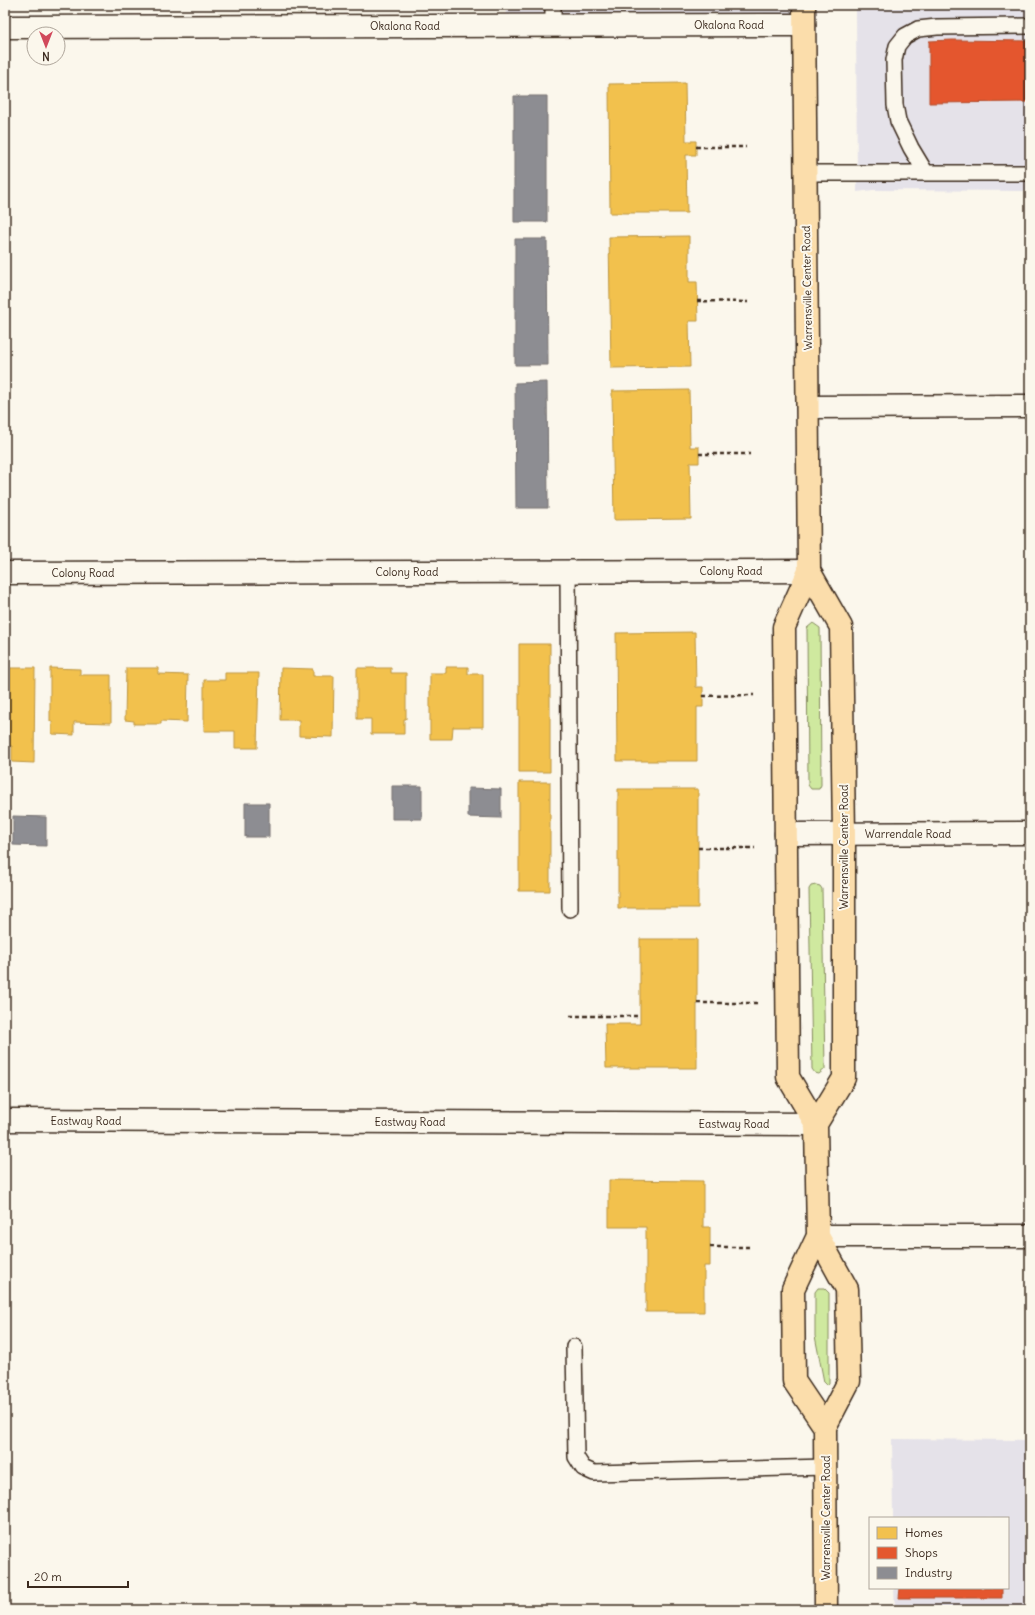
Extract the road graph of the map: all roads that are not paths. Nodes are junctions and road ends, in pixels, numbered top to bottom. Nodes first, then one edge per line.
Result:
1 (553, 15) edge
2 (804, 15) edge
3 (1030, 26) edge
4 (5, 27) edge
5 (806, 173) junction
6 (926, 173) junction
7 (1030, 173) edge
8 (1030, 406) edge
9 (808, 407) junction
10 (809, 571) junction
11 (568, 572) junction
12 (5, 573) edge
13 (1030, 833) edge
14 (786, 834) junction
15 (844, 834) junction
16 (570, 909) dead end
17 (5, 1120) edge
18 (816, 1124) junction
19 (818, 1236) junction
20 (1030, 1236) edge
21 (574, 1347) dead end
22 (825, 1427) junction
23 (826, 1467) junction
24 (826, 1610) edge

1 - 2 street, Okalona Road
1 - 4 street, Okalona Road
2 - 5 main road, Warrensville Center Road
3 - 6 lane
5 - 6 lane
5 - 9 main road, Warrensville Center Road
6 - 7 lane
8 - 9 street
9 - 10 main road, Warrensville Center Road
10 - 11 street, Colony Road
10 - 14 main road, Warrensville Center Road
10 - 15 main road, Warrensville Center Road
11 - 12 street, Colony Road
11 - 16 lane
13 - 15 street, Warrendale Road
14 - 15 street, Warrendale Road
14 - 18 main road, Warrensville Center Road
15 - 18 main road, Warrensville Center Road
17 - 18 street, Eastway Road
18 - 19 main road, Warrensville Center Road
19 - 20 street
19 - 22 main road, Warrensville Center Road
19 - 22 main road, Warrensville Center Road
21 - 23 lane
22 - 23 main road, Warrensville Center Road
23 - 24 main road, Warrensville Center Road

